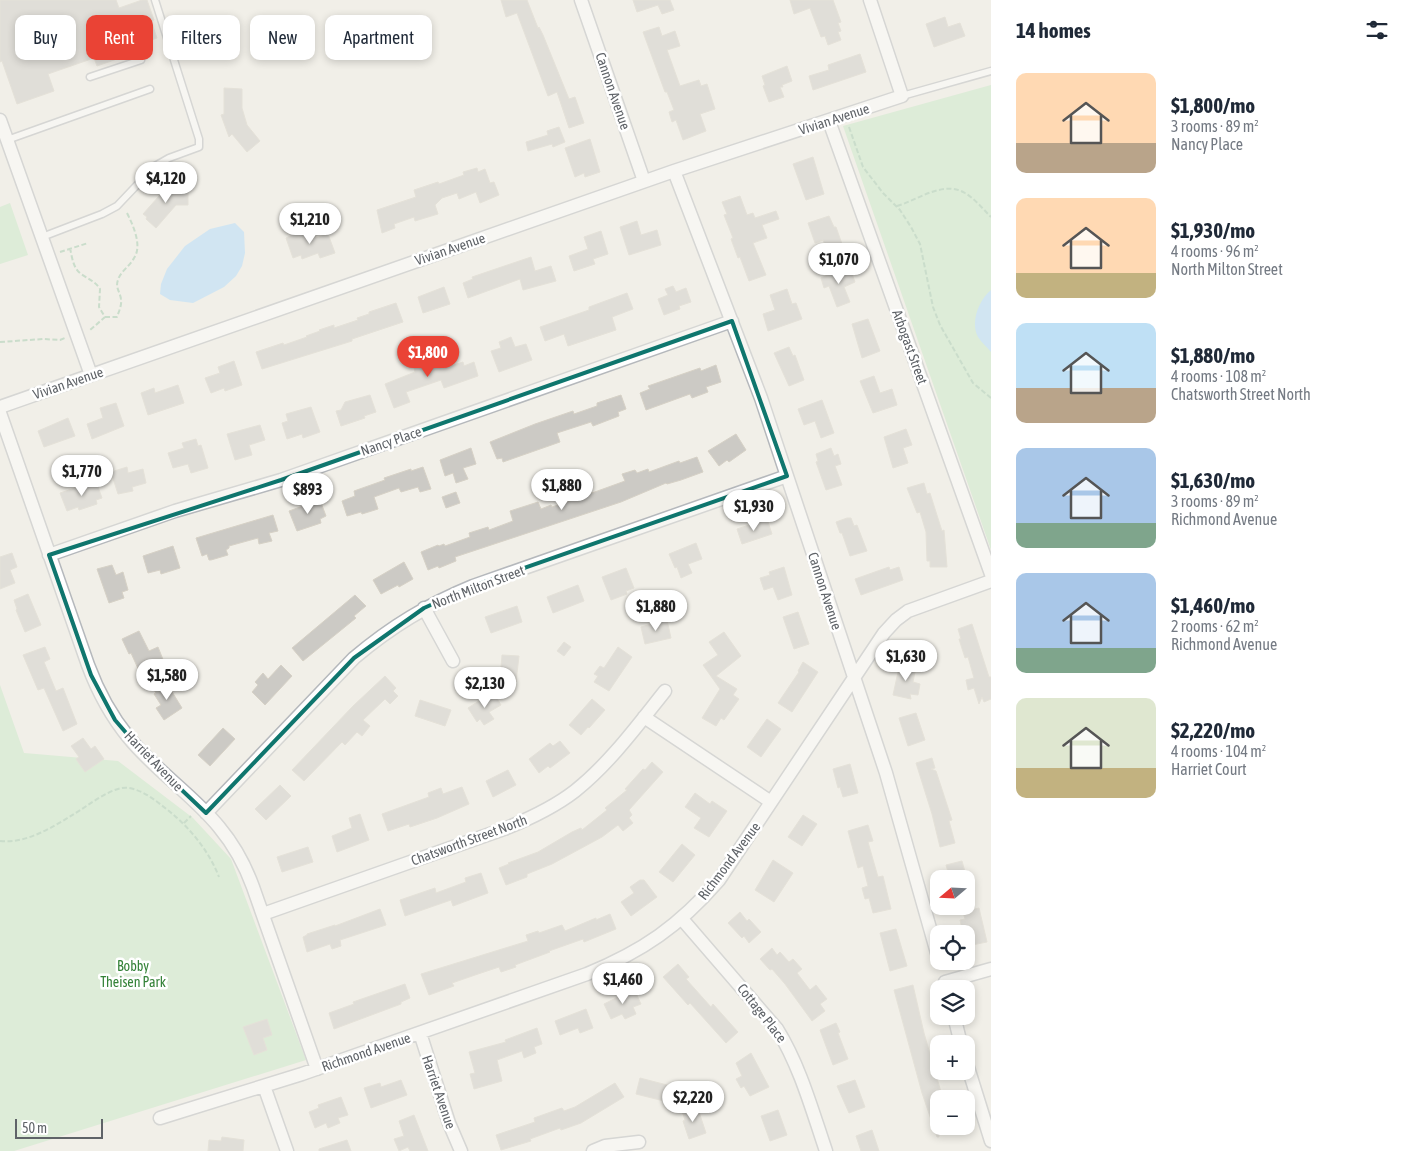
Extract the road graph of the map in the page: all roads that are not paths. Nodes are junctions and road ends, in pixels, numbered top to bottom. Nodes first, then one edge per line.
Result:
1 (155, 0) edge
2 (580, 0) edge
3 (870, 0) edge
4 (140, 60) dead end
5 (991, 71) edge
6 (90, 77) dead end
7 (150, 89) dead end
8 (902, 96) junction
9 (0, 120) edge
10 (829, 121) junction
11 (7, 140) junction
12 (674, 171) junction
13 (644, 181) junction
14 (42, 237) junction
15 (732, 321) junction
16 (91, 375) junction
17 (0, 407) edge
18 (0, 413) edge
19 (787, 476) junction
20 (49, 555) junction
21 (991, 574) edge
22 (991, 581) edge
23 (424, 608) junction
24 (453, 661) dead end
25 (854, 678) junction
26 (665, 691) dead end
27 (644, 717) junction
28 (772, 802) junction
29 (206, 813) junction
30 (263, 914) junction
31 (682, 919) junction
32 (930, 928) edge
33 (991, 970) edge
34 (961, 980) edge
35 (420, 1033) junction
36 (317, 1069) junction
37 (972, 1080) edge
38 (264, 1086) junction
39 (160, 1118) dead end
40 (991, 1141) edge
41 (639, 1142) dead end
42 (287, 1151) edge
43 (461, 1151) edge
44 (593, 1151) edge
45 (826, 1151) edge

1 - 14 lane
2 - 13 street, Cannon Avenue
3 - 8 street
4 - 6 lane
5 - 8 lane
7 - 11 lane
8 - 10 street, Vivian Avenue
9 - 11 street
10 - 12 street, Vivian Avenue
10 - 21 street, Arbogast Street
11 - 14 street
12 - 13 street, Vivian Avenue
12 - 15 street, Cannon Avenue
13 - 16 street, Vivian Avenue
14 - 16 street
15 - 19 street, Cannon Avenue
15 - 20 street, Nancy Place
16 - 17 street, Vivian Avenue
18 - 20 street, Harriet Avenue
19 - 23 street, North Milton Street
19 - 25 street, Cannon Avenue
20 - 29 street, Harriet Avenue
22 - 25 street, Richmond Avenue
23 - 24 street
23 - 29 street, North Milton Street
25 - 28 street, Richmond Avenue
25 - 32 street, Cannon Avenue
26 - 27 street, Chatsworth Street North
27 - 28 street
27 - 30 street, Chatsworth Street North
28 - 31 street, Richmond Avenue
29 - 30 street, Harriet Avenue
30 - 36 street, Harriet Avenue
31 - 35 street, Richmond Avenue
31 - 45 street, Cottage Place
33 - 34 street
35 - 36 street, Richmond Avenue
35 - 43 street, Harriet Avenue
36 - 38 street, Richmond Avenue
37 - 40 street
38 - 39 street, Richmond Avenue
38 - 42 street
41 - 44 street

